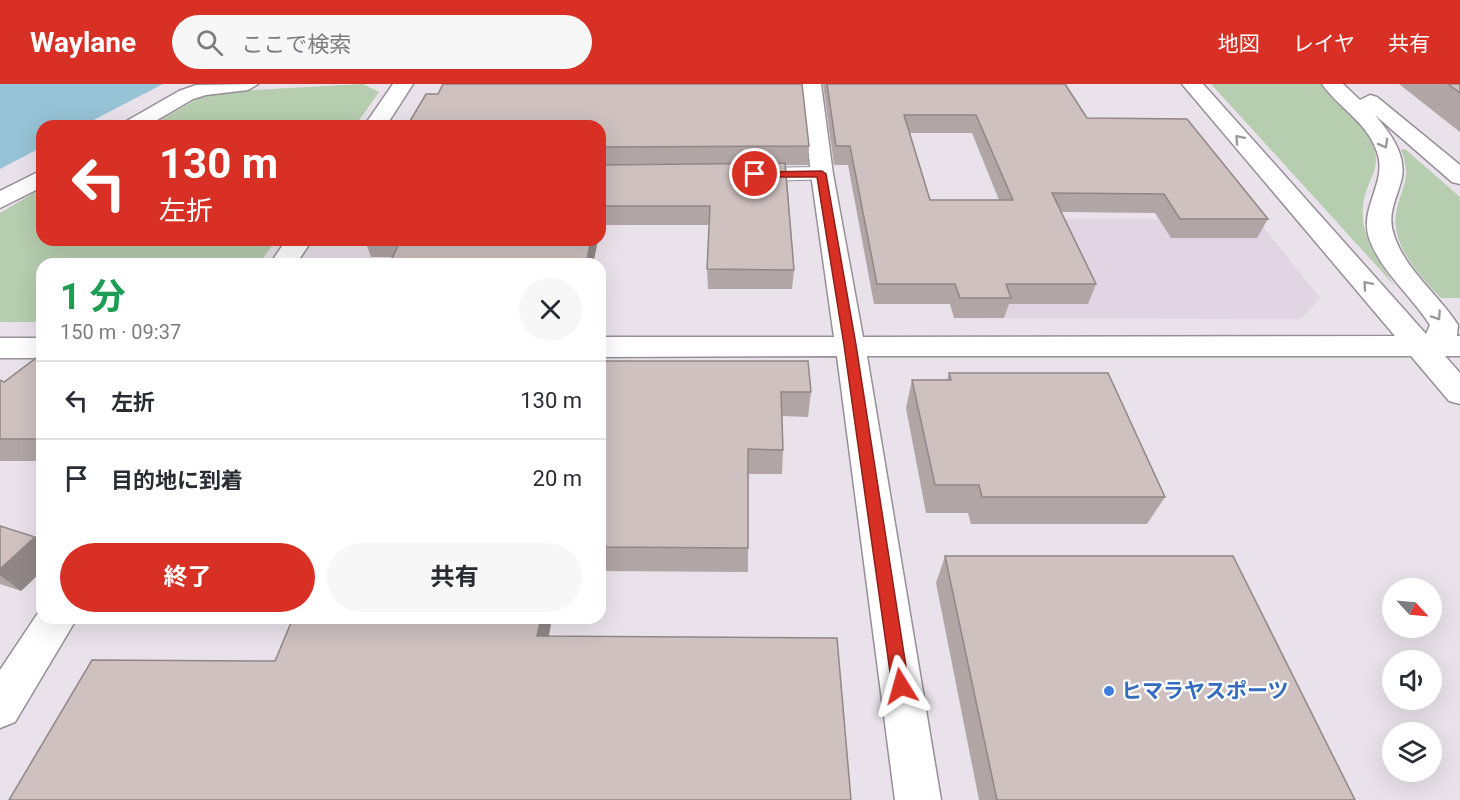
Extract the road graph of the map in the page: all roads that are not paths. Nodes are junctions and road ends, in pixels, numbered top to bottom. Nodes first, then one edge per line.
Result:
1 (248, 84) edge
2 (403, 84) edge
3 (811, 84) edge
4 (1192, 84) edge
5 (1332, 84) edge
6 (1350, 84) edge
7 (142, 120) edge
8 (379, 120) edge
9 (822, 174) junction
10 (728, 175) edge
11 (1460, 177) edge
12 (36, 180) edge
13 (0, 201) edge
14 (850, 345) junction
15 (1419, 345) junction
16 (1460, 346) edge
17 (606, 347) edge
18 (0, 348) edge
19 (36, 348) edge
20 (1460, 393) edge
21 (53, 624) edge
22 (0, 707) edge
23 (918, 800) edge

1 - 7 street
2 - 8 street
3 - 9 street
15 -> 4 street
5 -> 15 street
6 - 11 street
9 - 10 street
9 - 14 street
12 - 13 street
14 - 15 street
14 - 17 street
14 - 23 street
15 - 16 street
15 - 20 street
18 - 19 street
21 - 22 street

